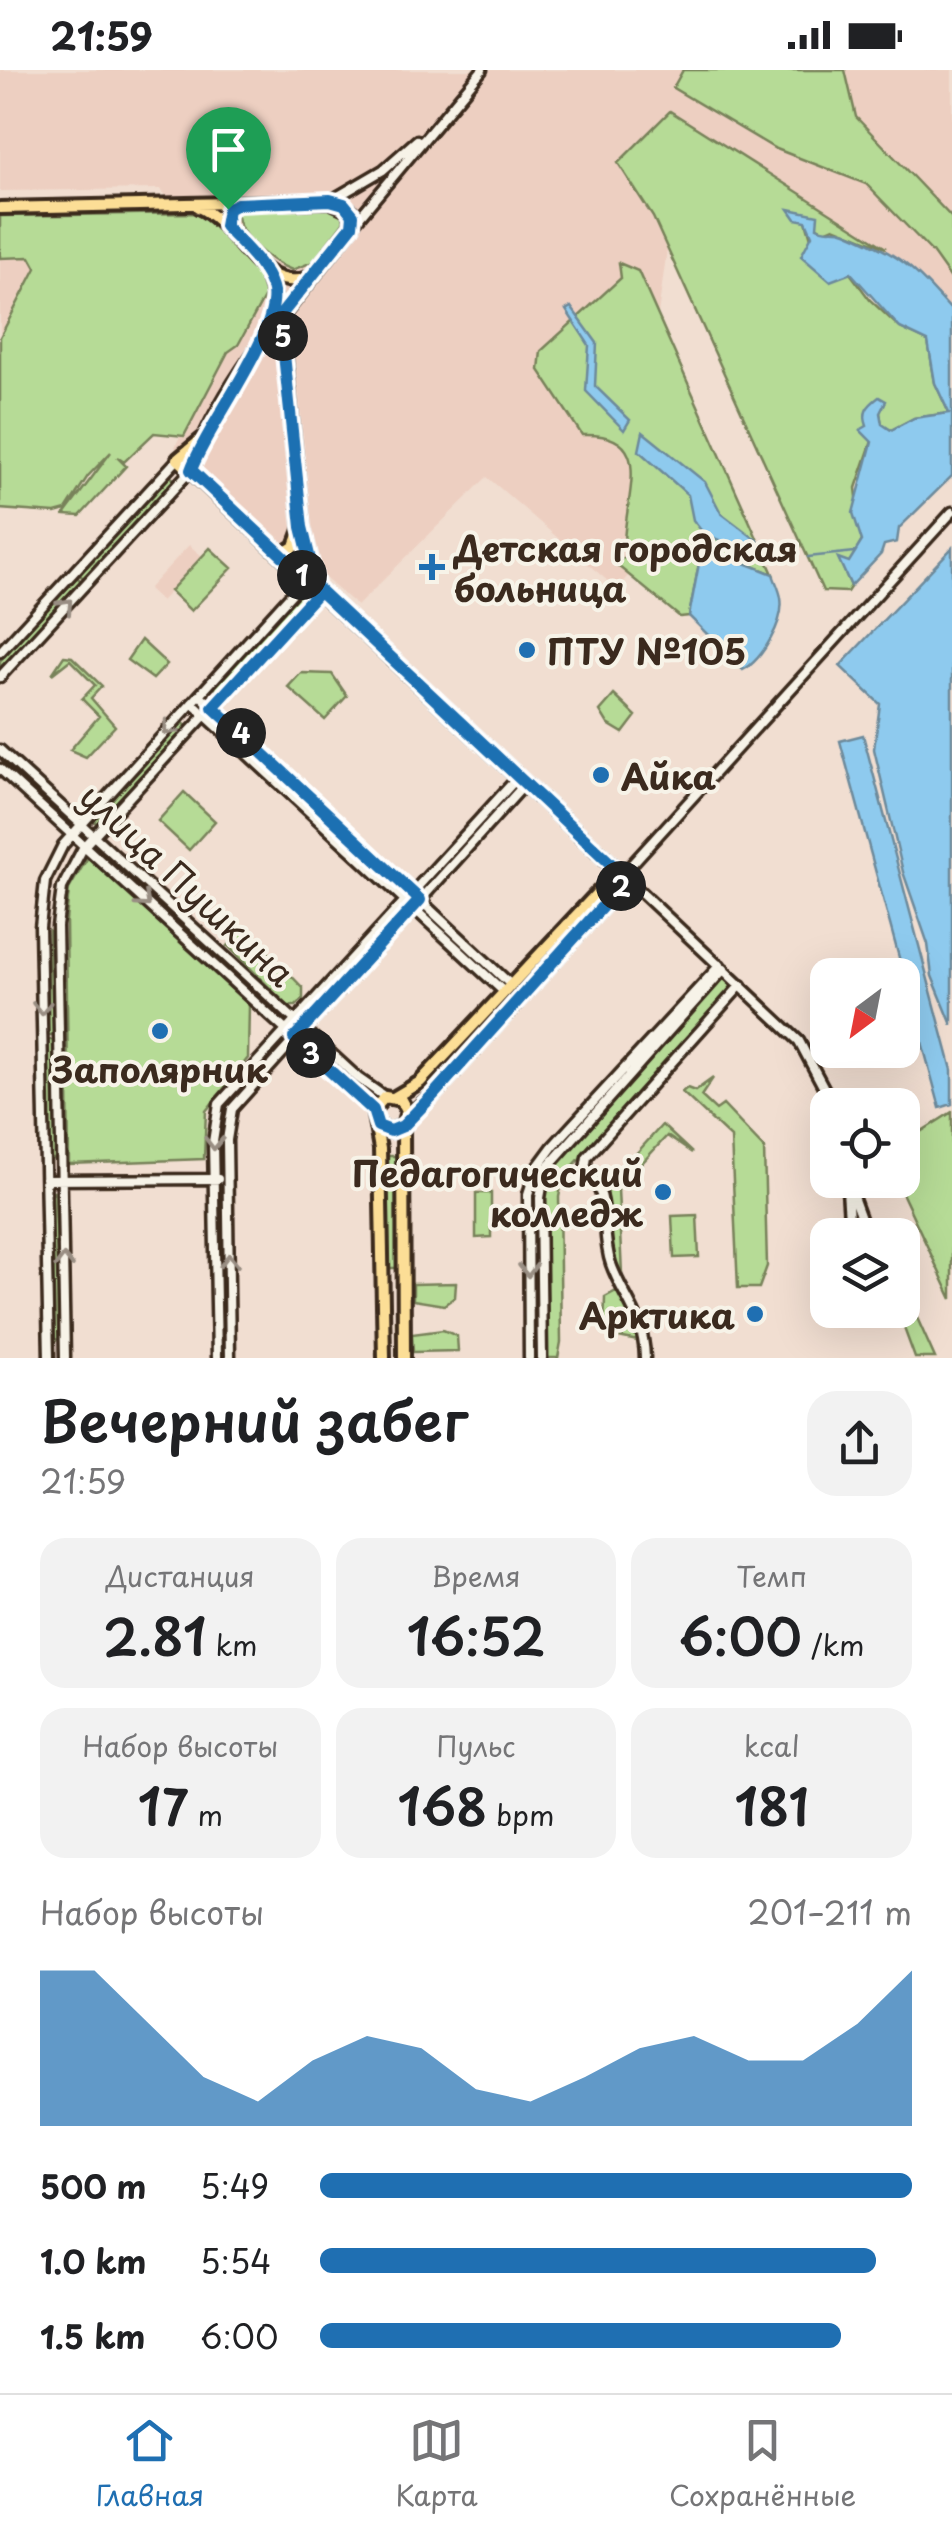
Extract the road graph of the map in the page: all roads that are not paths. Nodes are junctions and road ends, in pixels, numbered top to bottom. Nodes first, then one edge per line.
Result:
1 (482, 70) edge
2 (428, 131) junction
3 (330, 200) junction
4 (237, 204) junction
5 (192, 205) junction
6 (0, 208) edge
7 (224, 221) junction
8 (355, 223) junction
9 (265, 270) junction
10 (312, 277) junction
11 (280, 316) junction
12 (268, 332) junction
13 (202, 439) junction
14 (178, 458) junction
15 (191, 470) junction
16 (952, 512) edge
17 (302, 527) junction
18 (282, 555) junction
19 (306, 579) junction
20 (318, 592) junction
21 (0, 652) edge
22 (0, 677) edge
23 (200, 694) junction
24 (192, 703) junction
25 (213, 707) junction
26 (205, 715) junction
27 (0, 750) edge
28 (0, 769) edge
29 (522, 781) junction
30 (296, 784) junction
31 (288, 792) junction
32 (332, 817) junction
33 (82, 824) junction
34 (324, 825) junction
35 (72, 835) junction
36 (94, 836) junction
37 (84, 846) junction
38 (622, 875) junction
39 (412, 892) junction
40 (404, 900) junction
41 (420, 900) junction
42 (413, 908) junction
43 (57, 926) junction
44 (40, 927) junction
45 (722, 967) junction
46 (741, 986) junction
47 (507, 988) junction
48 (294, 1020) junction
49 (303, 1028) junction
50 (285, 1029) junction
51 (294, 1038) junction
52 (824, 1088) edge
53 (390, 1097) junction
54 (217, 1110) junction
55 (373, 1110) junction
56 (588, 1113) junction
57 (229, 1114) junction
58 (405, 1121) junction
59 (378, 1126) junction
60 (214, 1179) junction
61 (227, 1179) junction
62 (46, 1180) junction
63 (62, 1180) junction
64 (382, 1279) junction
65 (403, 1279) junction
66 (384, 1357) edge
67 (404, 1357) edge
68 (50, 1358) edge
69 (65, 1358) edge
70 (217, 1358) edge
71 (230, 1358) edge
72 (529, 1358) edge
73 (542, 1358) edge
74 (645, 1358) edge

1 - 2 street
2 - 3 street
2 - 8 street
3 - 4 main road
3 - 8 main road
4 - 5 main road
4 - 7 main road
5 - 6 main road
5 - 7 main road
7 - 9 main road
8 - 10 main road
9 - 10 main road
9 - 12 main road
10 - 11 main road
11 - 12 main road
11 - 17 main road
12 - 13 main road
13 - 14 main road
13 - 15 main road
14 - 15 main road
14 - 21 street
15 - 18 main road
22 -> 15 street
16 - 38 street
17 - 18 main road
17 - 20 main road
18 - 19 main road
19 - 20 main road
19 - 23 street
20 - 25 street
20 - 29 main road
23 - 24 street
23 - 25 street
24 - 26 street
24 -> 33 street
25 - 26 street
25 - 30 street
26 - 31 street
26 - 36 street
27 - 33 street, улица Пушкина
28 - 35 street, улица Пушкина
29 - 38 main road
29 - 39 street
29 - 41 street
30 - 31 street
30 - 32 street
31 - 34 street
32 - 34 street
32 - 39 street
33 - 35 street
33 - 36 street, улица Пушкина
34 - 40 street
35 - 37 street, улица Пушкина
35 - 44 street
36 - 37 street
36 - 48 street, улица Пушкина
37 - 43 street
37 -> 50 street, улица Пушкина
38 - 45 street
38 - 47 main road
38 - 58 main road
39 - 40 street
39 - 41 street
40 - 42 street
40 - 48 street
41 - 42 street
41 - 47 street
42 - 47 street
42 - 49 street
43 - 44 street
43 - 63 street
44 -> 62 street
45 - 46 street
45 - 56 street
46 - 52 street
46 - 74 street
47 - 53 main road
48 - 49 street, улица Пушкина
48 - 50 street
49 - 51 street
49 - 53 street, улица Пушкина
50 - 51 street, улица Пушкина
50 - 54 street
51 - 55 street, улица Пушкина
51 - 57 street
53 - 55 main road
53 - 58 main road
54 - 57 street
54 -> 60 street
55 - 59 main road
56 -> 72 street
56 - 73 street
57 - 61 street
58 - 59 main road
58 - 65 main road
59 - 64 main road
60 - 61 street
60 - 63 street
60 - 70 street
71 -> 61 street
62 - 63 street
62 - 68 street
69 -> 63 street
64 - 65 main road
64 - 66 main road
65 - 67 main road
66 - 67 main road

